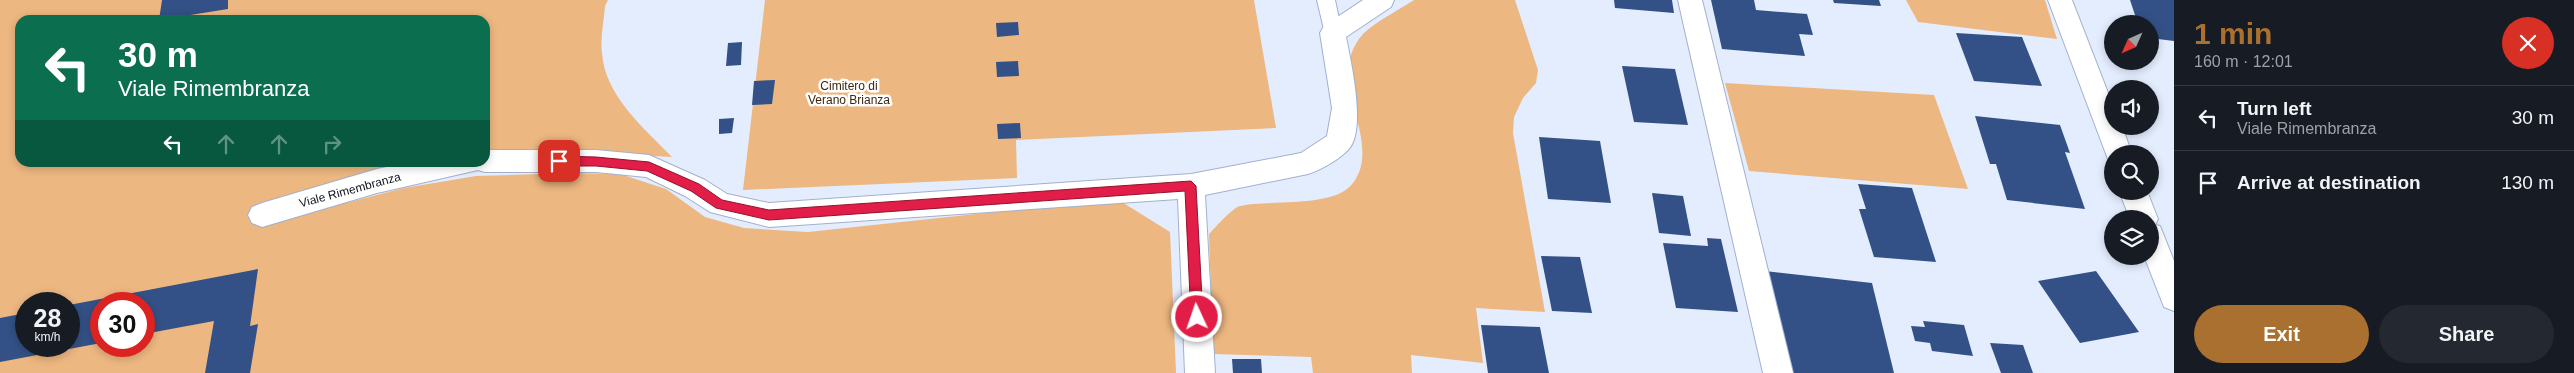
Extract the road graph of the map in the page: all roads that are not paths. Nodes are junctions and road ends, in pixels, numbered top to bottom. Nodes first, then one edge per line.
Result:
1 (1326, 0) edge
2 (1382, 0) edge
3 (1690, 0) edge
4 (2060, 0) edge
5 (1333, 33) junction
6 (2116, 145) edge
7 (490, 161) edge
8 (445, 167) edge
9 (1191, 186) junction
10 (262, 215) dead end
11 (2159, 259) edge
12 (2174, 298) edge
13 (1200, 373) edge
14 (1778, 373) edge

1 - 5 lane
2 - 5 street
3 - 14 street
4 - 6 street
5 - 9 street
7 - 9 street
8 - 10 street, Viale Rimembranza
9 - 13 street
11 - 12 street

